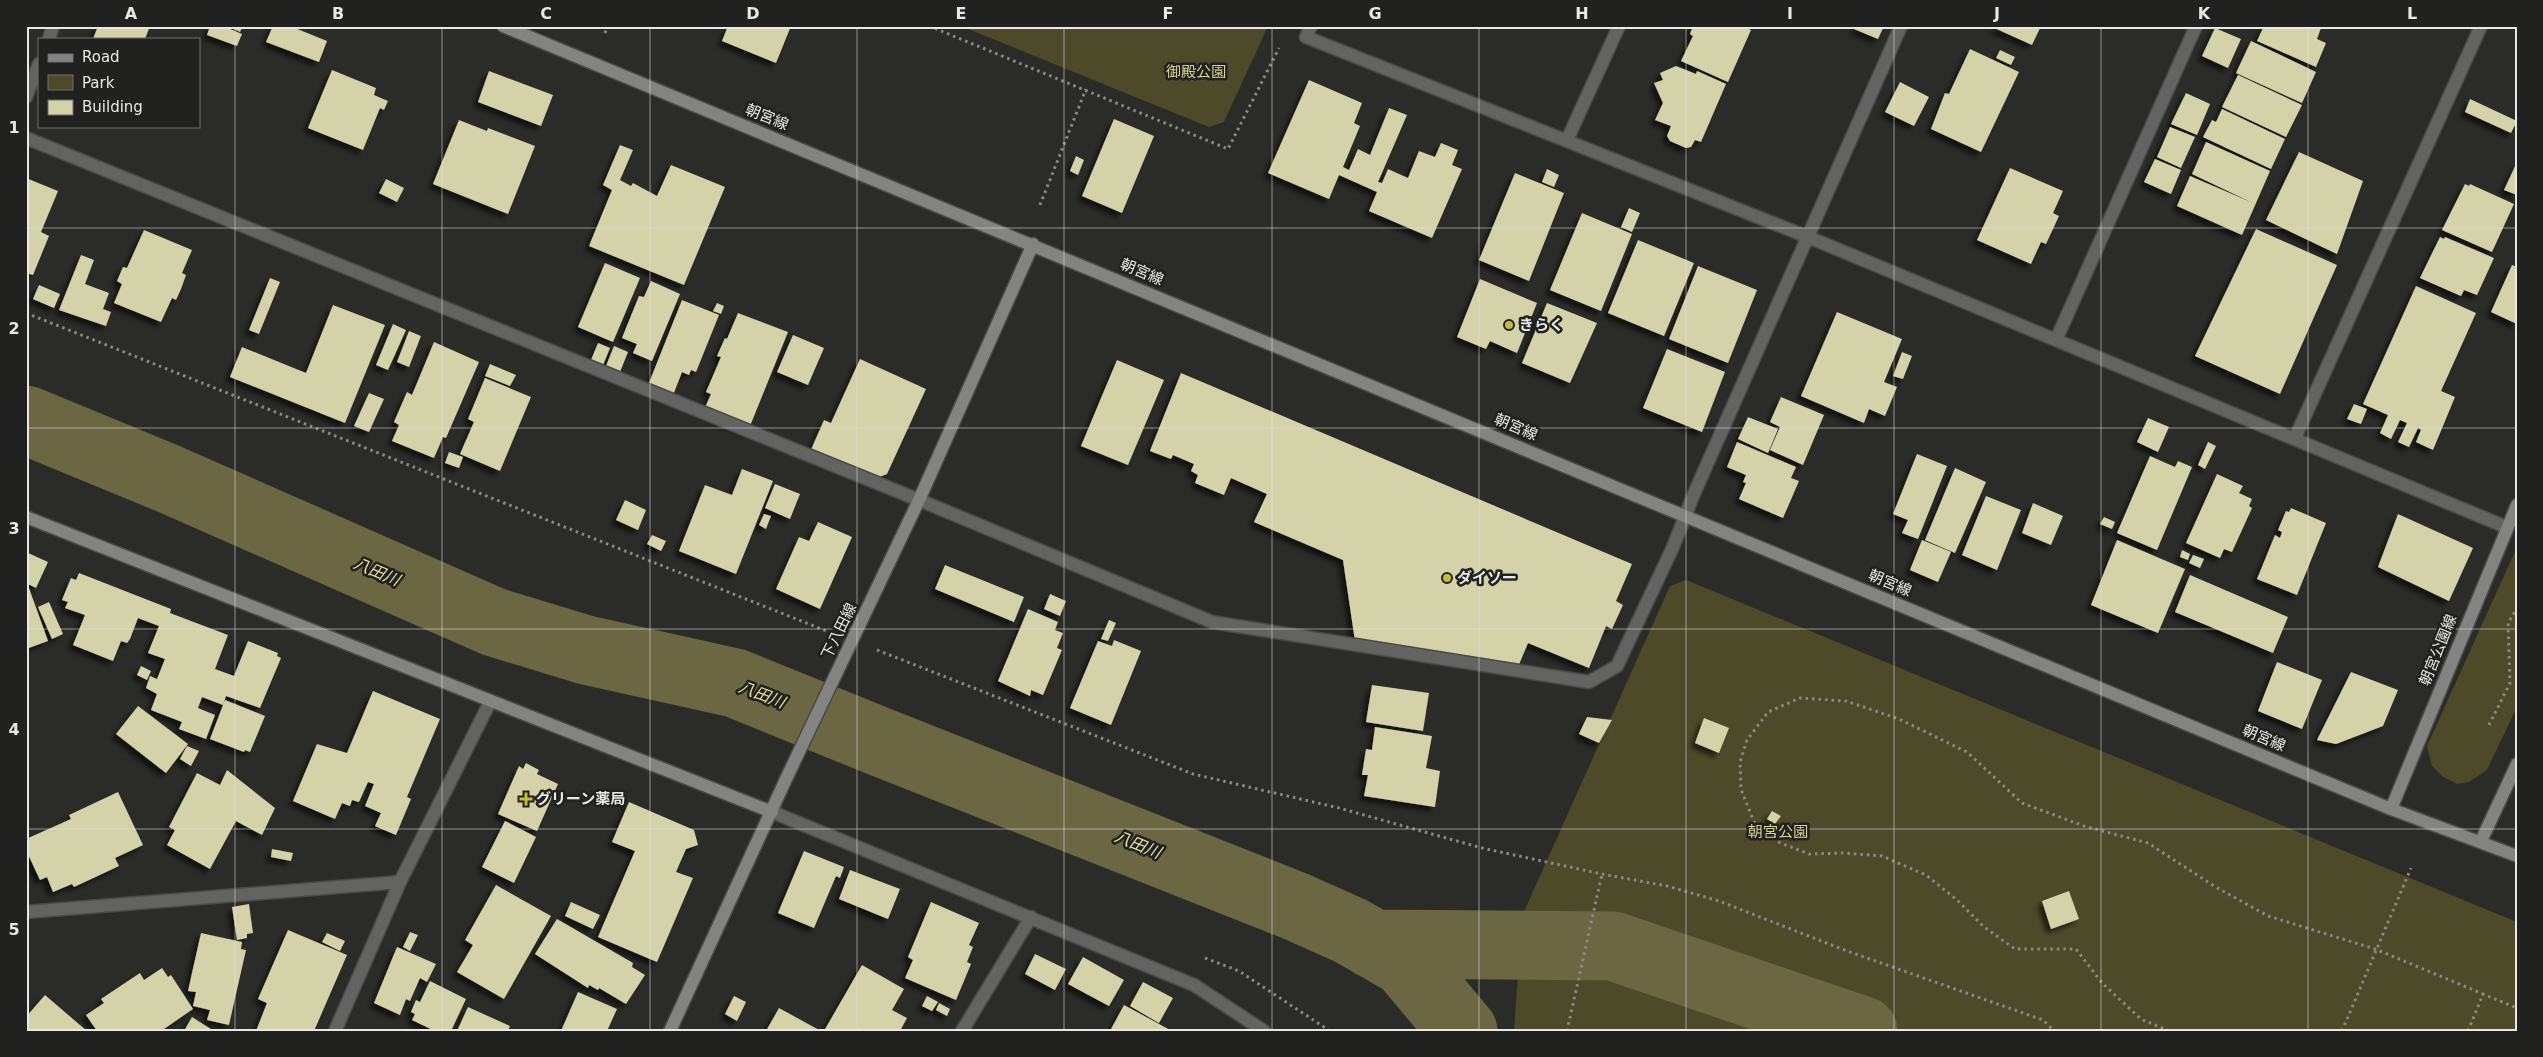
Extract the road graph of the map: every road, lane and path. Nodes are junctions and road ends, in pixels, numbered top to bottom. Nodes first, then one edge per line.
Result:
1 (53, 26) edge
2 (504, 26) edge
3 (608, 26) edge
4 (929, 26) edge
5 (1311, 26) edge
6 (1619, 26) edge
7 (1901, 26) edge
8 (2196, 26) edge
9 (2481, 26) edge
10 (605, 33) dead end
11 (48, 38) edge
12 (1279, 48) dead end
13 (38, 67) edge
14 (1086, 90) junction
15 (26, 97) edge
16 (26, 138) edge
17 (1567, 140) junction
18 (1040, 205) dead end
19 (1808, 237) junction
20 (1033, 244) junction
21 (26, 313) edge
22 (2056, 340) junction
23 (2295, 438) junction
24 (919, 500) junction
25 (2517, 505) edge
26 (1686, 516) junction
27 (26, 517) edge
28 (2506, 527) junction
29 (2517, 608) edge
30 (852, 641) junction
31 (490, 702) junction
32 (2489, 724) dead end
33 (2517, 764) edge
34 (2391, 809) junction
35 (772, 812) junction
36 (2481, 841) junction
37 (2517, 856) edge
38 (2411, 868) dead end
39 (1602, 874) junction
40 (400, 882) junction
41 (26, 912) edge
42 (1031, 917) junction
43 (2375, 949) junction
44 (2483, 994) junction
45 (2517, 1008) edge
46 (335, 1031) edge
47 (670, 1031) edge
48 (962, 1031) edge
49 (1264, 1031) edge
50 (1567, 1031) edge
51 (2054, 1031) edge
52 (2169, 1031) edge
53 (2342, 1031) edge
54 (2468, 1031) edge

1 - 11 street
2 - 20 street, 朝宮線
3 - 10 path
4 - 14 path
5 - 17 street
6 - 17 street
7 - 19 street
8 - 22 street
9 - 23 street
12 - 14 path
13 - 15 street
14 - 18 path
16 - 24 street
17 - 19 street
19 - 22 street
19 - 26 street
20 - 24 street, 下八田線
20 - 26 street, 朝宮線
21 - 30 path
22 - 23 street
23 - 28 street
24 - 26 street
24 - 30 street, 下八田線
25 - 28 street, 朝宮公園線
26 - 34 street, 朝宮線
27 - 31 street
28 - 34 street, 朝宮公園線
29 - 32 path
30 - 35 street, 下八田線
30 - 39 path
31 - 35 street
31 - 40 street
33 - 36 street
34 - 36 street, 朝宮線
35 - 42 street
35 - 47 street, 下八田線
36 - 37 street, 朝宮線
38 - 43 path
39 - 50 path
39 - 51 path
40 - 41 street
40 - 46 street
42 - 48 street
42 - 49 street
43 - 44 path
43 - 52 path
43 - 53 path
44 - 45 path
44 - 54 path

